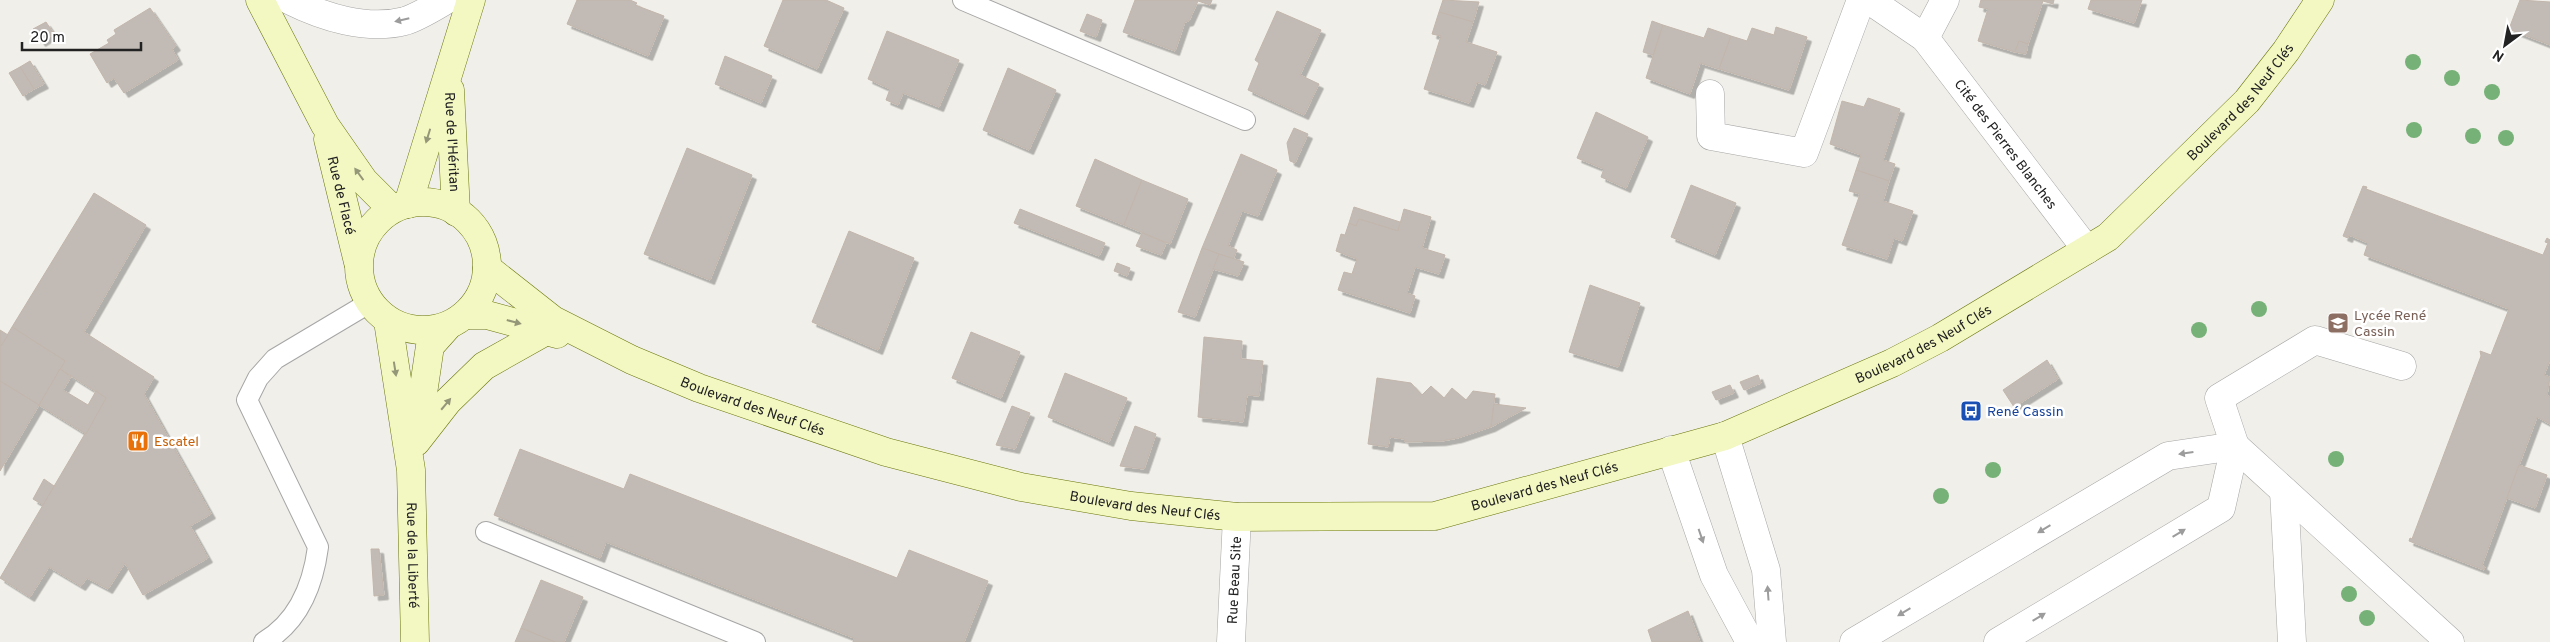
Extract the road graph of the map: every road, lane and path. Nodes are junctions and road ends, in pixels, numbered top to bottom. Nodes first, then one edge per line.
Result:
1 (260, 0) edge
2 (290, 0) edge
3 (446, 0) edge
4 (471, 0) edge
5 (963, 0) edge
6 (1861, 0) edge
7 (1869, 0) edge
8 (1945, 0) edge
9 (2320, 0) edge
10 (1925, 38) junction
11 (450, 73) junction
12 (1710, 94) dead end
13 (1244, 120) dead end
14 (325, 126) junction
15 (400, 206) junction
16 (456, 212) junction
17 (2087, 250) junction
18 (358, 264) junction
19 (487, 268) junction
20 (379, 312) junction
21 (456, 321) junction
22 (546, 331) junction
23 (632, 360) junction
24 (2402, 366) dead end
25 (1725, 436) junction
26 (416, 442) junction
27 (2235, 446) junction
28 (1671, 450) junction
29 (411, 470) junction
30 (2284, 491) junction
31 (1237, 517) junction
32 (486, 532) dead end
33 (264, 642) edge
34 (415, 642) edge
35 (755, 642) edge
36 (1231, 642) edge
37 (1750, 642) edge
38 (1772, 642) edge
39 (1854, 642) edge
40 (1998, 642) edge
41 (2292, 642) edge
42 (2450, 642) edge

1 - 14 main road, Rue de Flacé
3 -> 2 street
4 - 11 main road, Rue de l'Héritan
5 - 13 lane
6 - 12 street
7 - 10 street, Cité des Pierres Blanches
8 - 10 street
9 - 17 main road, Boulevard des Neuf Clés
10 - 17 street, Cité des Pierres Blanches
11 -> 15 main road, Rue de l'Héritan
11 - 16 main road, Rue de l'Héritan
15 -> 14 main road, Rue de Flacé
14 - 18 main road, Rue de Flacé
15 - 16 main road
15 - 18 main road
16 - 19 main road
17 - 25 main road, Boulevard des Neuf Clés
18 - 20 main road
19 - 21 main road
19 - 23 main road, Boulevard des Neuf Clés
20 - 21 main road
20 -> 29 main road, Rue de la Liberté
20 - 33 lane
21 -> 22 main road, Boulevard des Neuf Clés
21 - 26 main road, Rue de la Liberté
22 - 23 main road, Boulevard des Neuf Clés
26 -> 22 main road
23 - 31 main road, Boulevard des Neuf Clés
24 - 27 street
25 - 28 main road, Boulevard des Neuf Clés
38 -> 25 street
26 - 29 main road, Rue de la Liberté
27 - 30 street
27 -> 39 street
40 -> 27 street
28 - 31 main road, Boulevard des Neuf Clés
28 -> 37 street
29 - 34 main road, Rue de la Liberté
30 - 41 street
30 - 42 street
31 - 36 street, Rue Beau Site
32 - 35 lane

